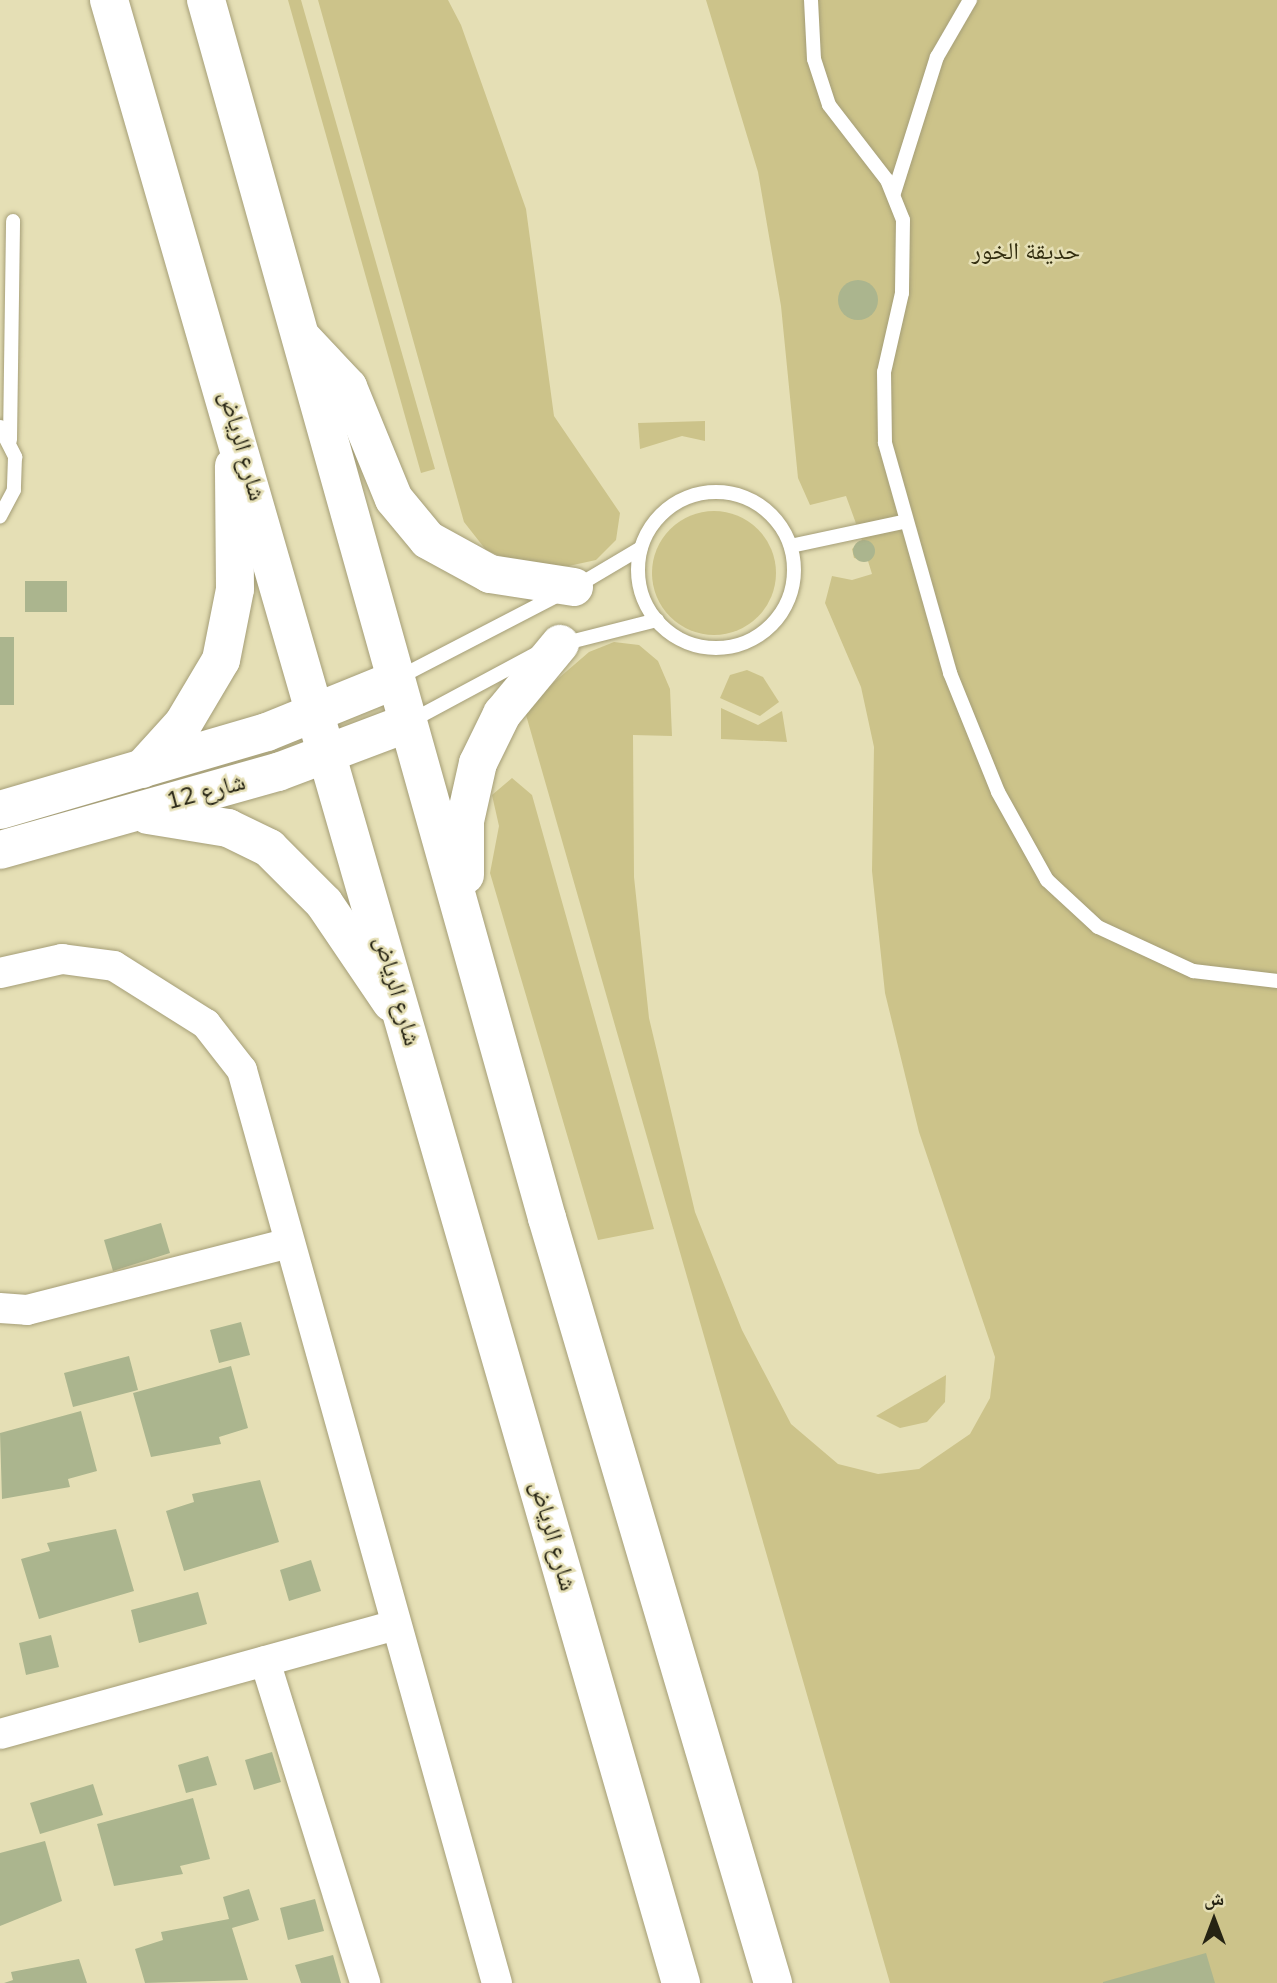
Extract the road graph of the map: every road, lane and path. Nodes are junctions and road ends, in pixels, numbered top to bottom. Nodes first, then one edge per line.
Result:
1 (109, 0) edge
2 (206, 0) edge
3 (811, 0) edge
4 (970, 0) edge
5 (894, 193) junction
6 (12, 221) dead end
7 (300, 335) junction
8 (234, 415) junction
9 (0, 427) edge
10 (10, 440) junction
11 (0, 516) edge
12 (903, 522) junction
13 (791, 546) junction
14 (641, 548) junction
15 (574, 587) junction
16 (657, 620) junction
17 (559, 644) junction
18 (390, 664) junction
19 (305, 669) junction
20 (316, 711) junction
21 (413, 739) junction
22 (334, 766) junction
23 (142, 769) junction
24 (0, 810) edge
25 (128, 813) junction
26 (0, 850) edge
27 (468, 937) junction
28 (0, 973) edge
29 (1277, 981) edge
30 (407, 1025) junction
31 (289, 1243) junction
32 (0, 1308) edge
33 (393, 1626) junction
34 (265, 1661) junction
35 (0, 1734) edge
36 (365, 1983) edge
37 (497, 1983) edge
38 (681, 1983) edge
39 (773, 1983) edge

1 - 8 main road, شارع الرياض
2 - 7 main road
3 - 5 lane
4 - 5 lane
5 - 12 lane
6 - 10 lane
7 - 15 main road
7 - 18 main road
8 - 19 main road, شارع الرياض
8 - 23 main road
9 - 10 lane
10 - 11 lane
12 - 13 lane
12 - 29 lane
13 - 14 lane
13 - 16 lane
14 - 15 lane
14 - 16 lane
15 - 18 lane
16 - 17 lane
17 - 21 lane
17 - 27 main road
18 - 19 main road
18 - 20 main road, شارع 12
18 - 21 main road
19 - 20 main road, شارع الرياض
20 - 22 main road, شارع الرياض
20 - 23 main road, شارع 12
21 - 22 main road, شارع 12
21 - 27 main road
22 - 25 main road, شارع 12
22 - 30 main road, شارع الرياض
23 - 24 main road, شارع 12
25 - 26 main road, شارع 12
25 - 30 main road
27 - 39 main road
28 - 31 street
30 - 38 main road, شارع الرياض
31 - 32 street
31 - 33 street
33 - 34 street
33 - 37 street
34 - 35 street
34 - 36 street

